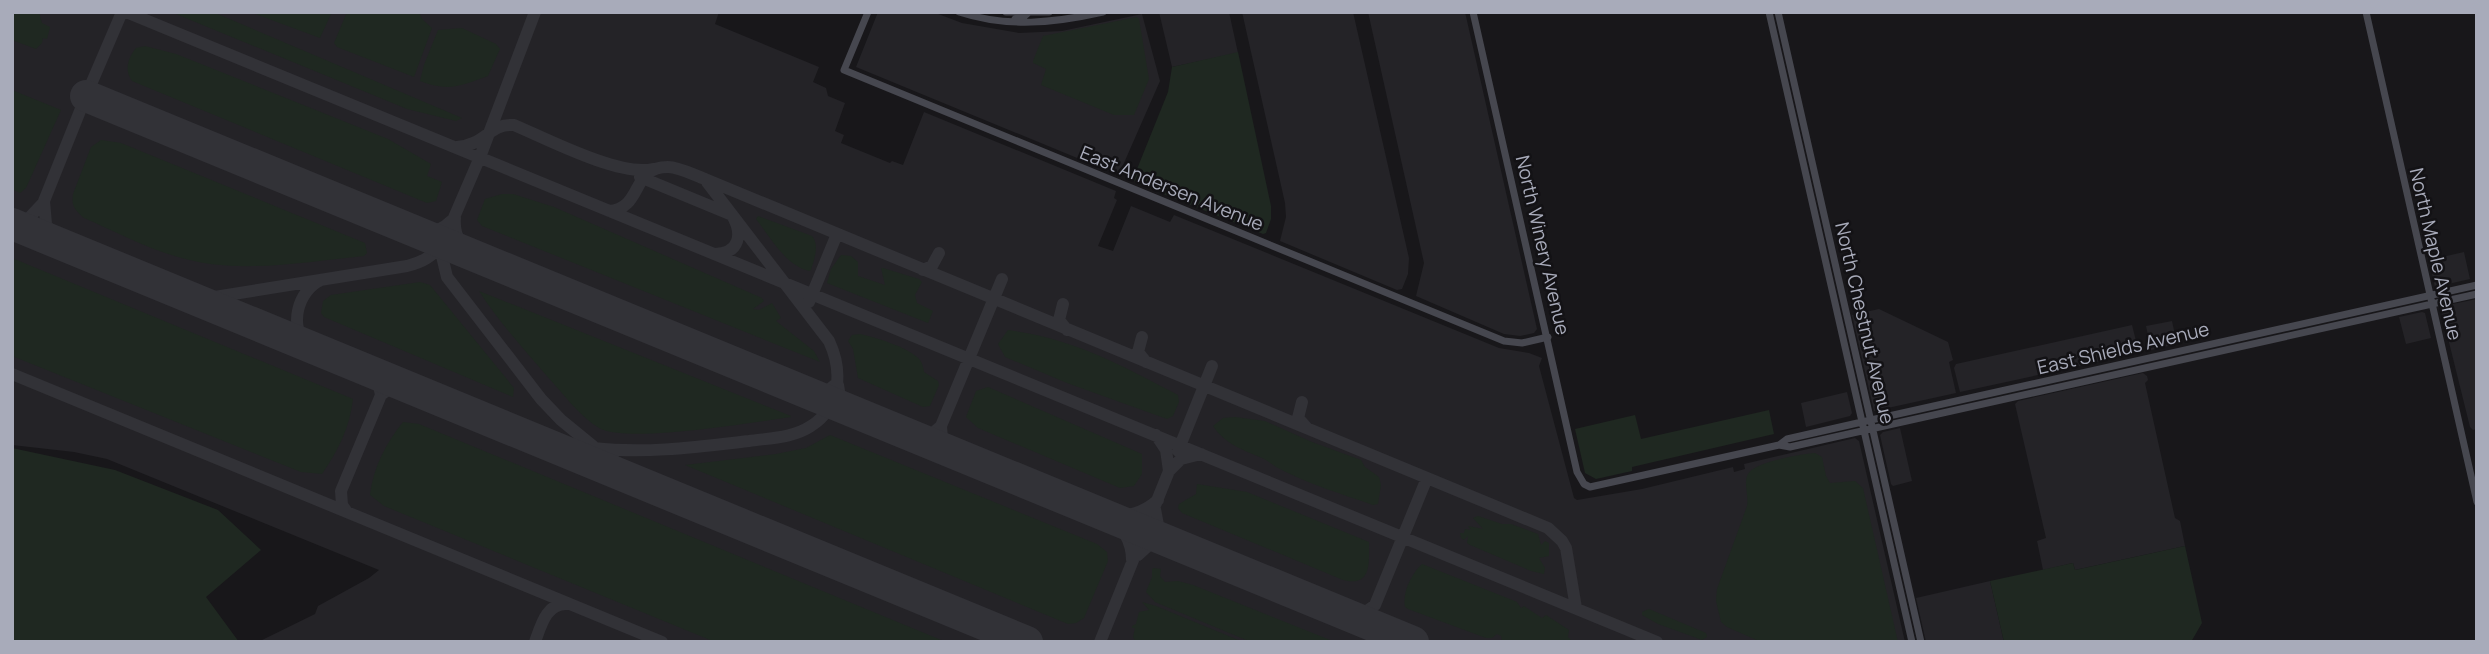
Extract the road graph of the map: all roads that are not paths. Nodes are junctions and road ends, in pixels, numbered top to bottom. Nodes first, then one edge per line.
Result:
1 (868, 12) edge
2 (959, 12) edge
3 (1006, 12) edge
4 (1049, 12) edge
5 (1103, 12) edge
6 (1473, 12) edge
7 (1769, 12) edge
8 (1777, 12) edge
9 (2365, 12) edge
10 (1028, 13) edge
11 (975, 17) junction
12 (2477, 285) edge
13 (2477, 294) edge
14 (2430, 300) junction
15 (1836, 306) junction
16 (2283, 328) junction
17 (1548, 337) junction
18 (2248, 345) junction
19 (1854, 347) junction
20 (1867, 425) junction
21 (1584, 484) joint
22 (2477, 502) edge
23 (1912, 642) edge
24 (1921, 642) edge

1 - 17 main road, East Andersen Avenue
2 - 11 main road
3 - 10 main road
4 - 10 main road
5 - 11 main road
6 - 17 main road, North Winery Avenue
7 - 15 main road, North Chestnut Avenue
8 - 19 main road, North Chestnut Avenue
9 - 14 main road, North Maple Avenue
10 - 11 main road
12 - 14 main road, East Shields Avenue
13 - 14 main road, East Shields Avenue
14 - 16 main road, East Shields Avenue
14 - 18 main road, East Shields Avenue
14 - 22 main road, North Maple Avenue
15 - 19 main road
15 - 20 main road, North Chestnut Avenue
16 - 18 main road
16 - 20 main road, East Shields Avenue
17 - 21 main road, North Winery Avenue
18 - 20 main road, East Shields Avenue
19 - 20 main road, North Chestnut Avenue
20 - 21 main road, East Shields Avenue
20 - 23 main road, North Chestnut Avenue
20 - 24 main road, North Chestnut Avenue

